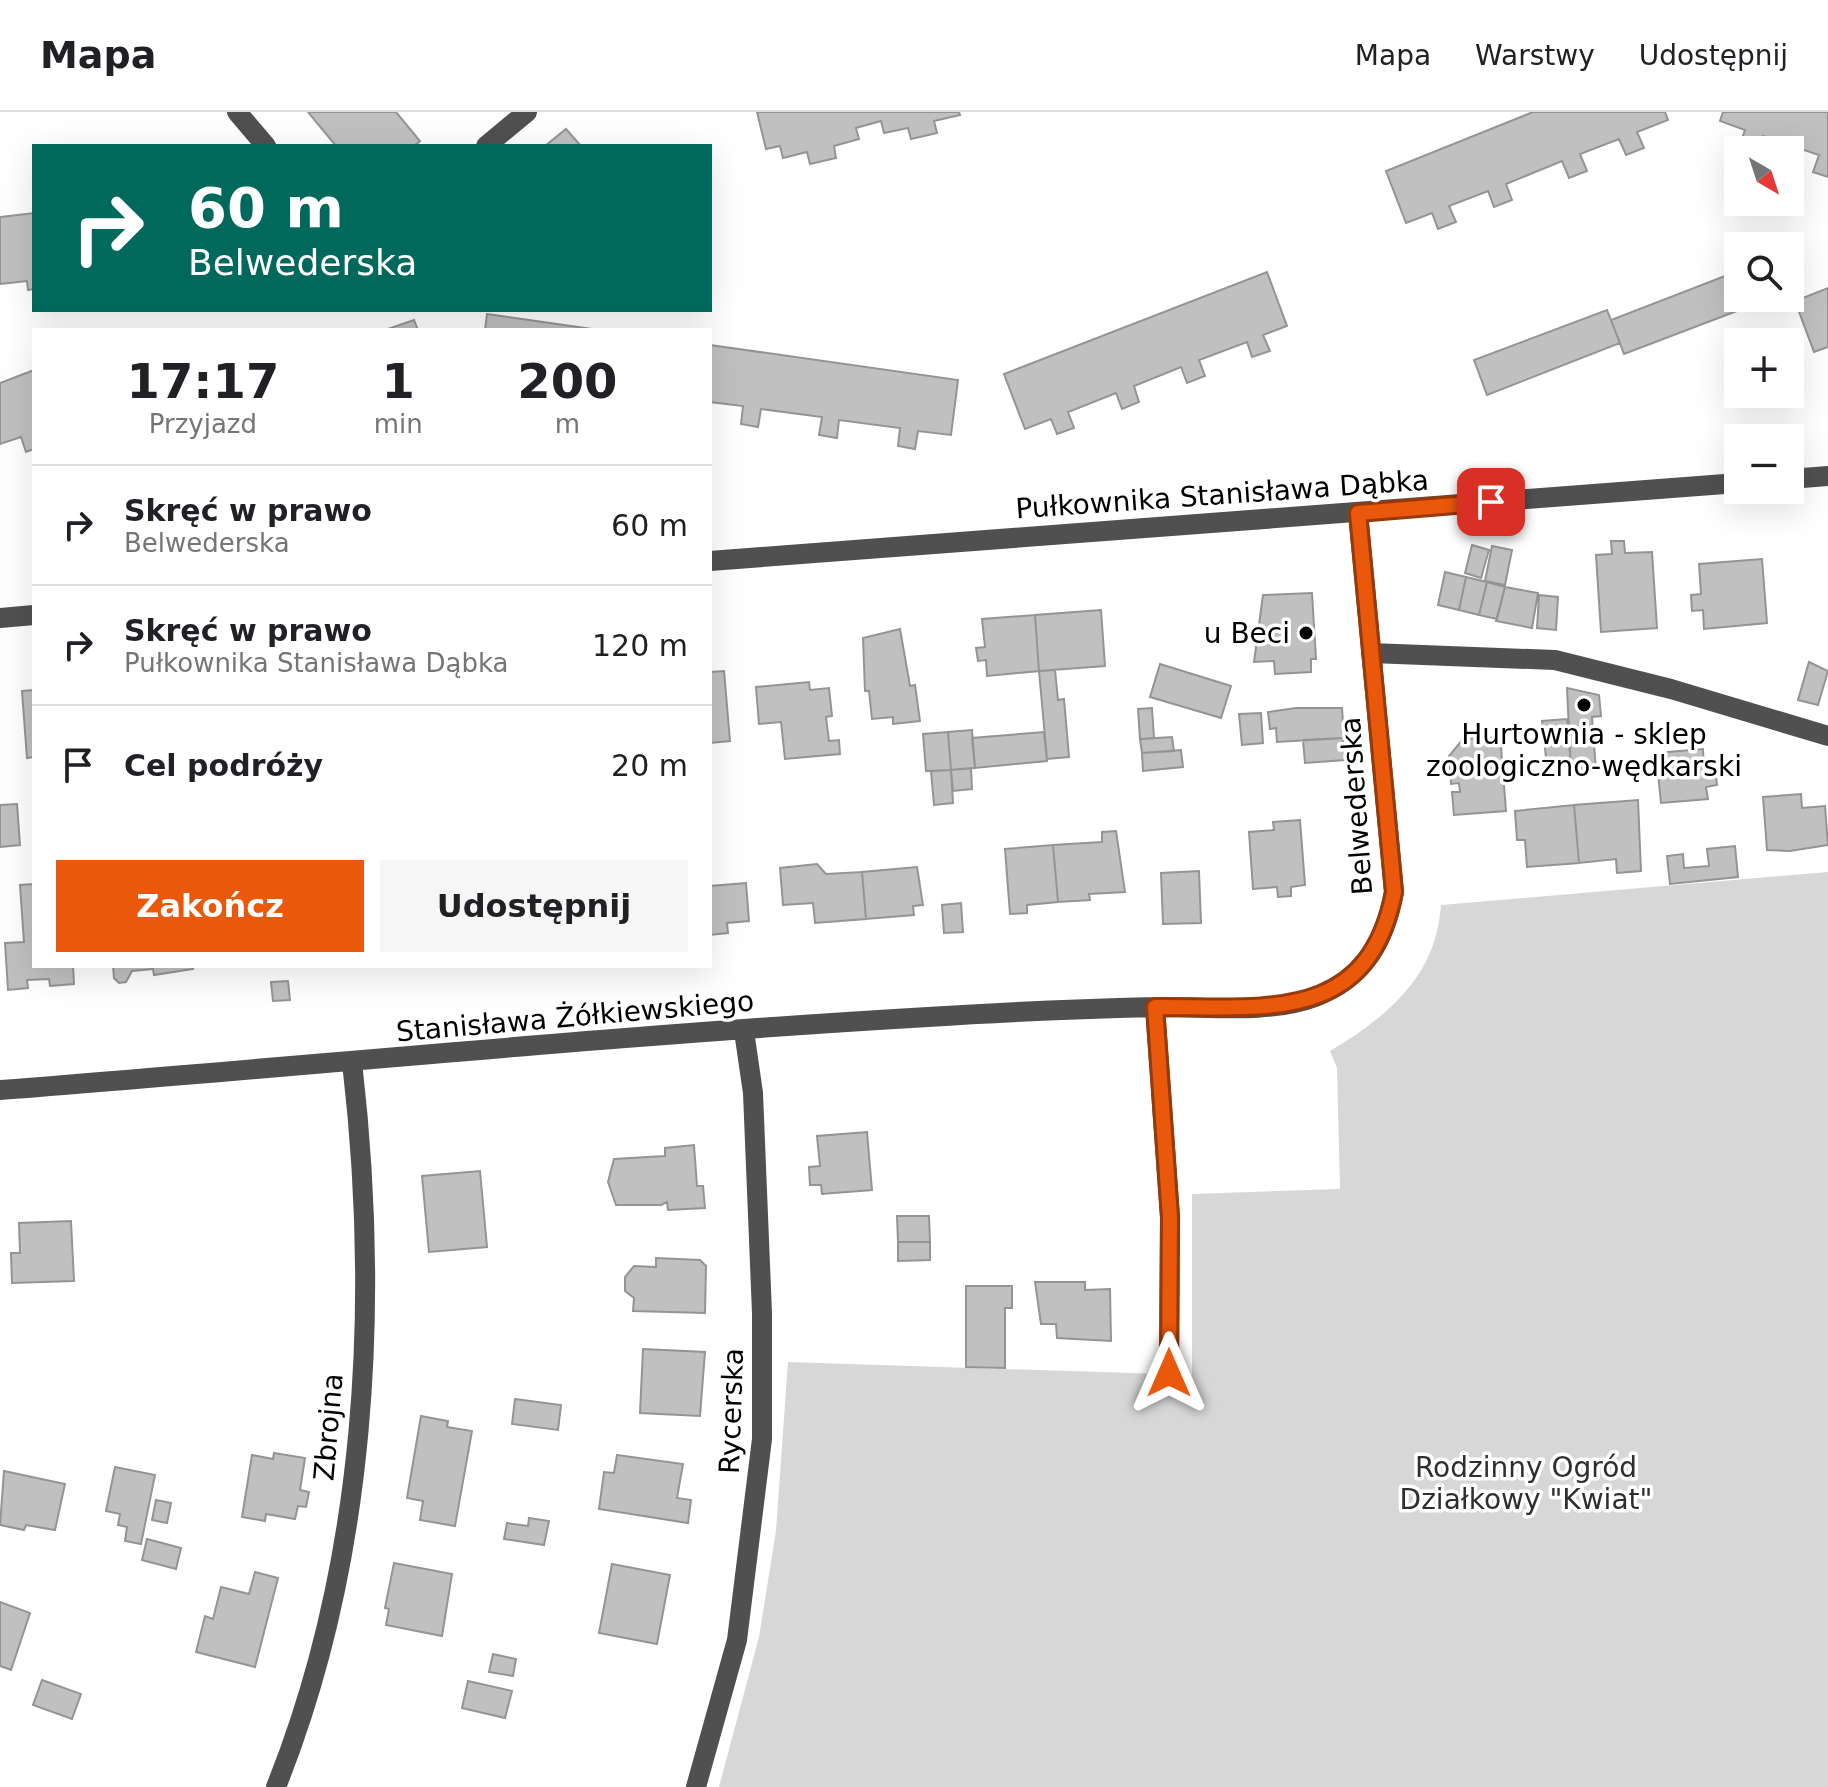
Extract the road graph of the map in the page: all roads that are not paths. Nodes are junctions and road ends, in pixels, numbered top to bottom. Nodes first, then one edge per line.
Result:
1 (237, 112) edge
2 (527, 112) edge
3 (490, 143) edge
4 (264, 144) edge
5 (1828, 476) edge
6 (1804, 478) edge
7 (1724, 484) edge
8 (1358, 513) junction
9 (712, 561) edge
10 (32, 615) edge
11 (0, 618) edge
12 (1371, 653) junction
13 (1828, 736) edge
14 (1155, 1007) junction
15 (744, 1031) junction
16 (352, 1062) junction
17 (0, 1090) edge
18 (1169, 1373) dead end
19 (276, 1787) edge
20 (696, 1787) edge

1 - 4 street
2 - 3 street
5 - 6 street
7 - 8 street, Pułkownika Stanisława Dąbka
8 - 9 street, Pułkownika Stanisława Dąbka
8 - 12 street, Belwederska
10 - 11 street
12 - 13 street
12 - 14 street, Belwederska
14 - 15 street, Stanisława Żółkiewskiego
14 - 18 street
15 - 16 street, Stanisława Żółkiewskiego
15 - 20 street, Rycerska
16 - 17 street, Stanisława Żółkiewskiego
16 - 19 street, Zbrojna

